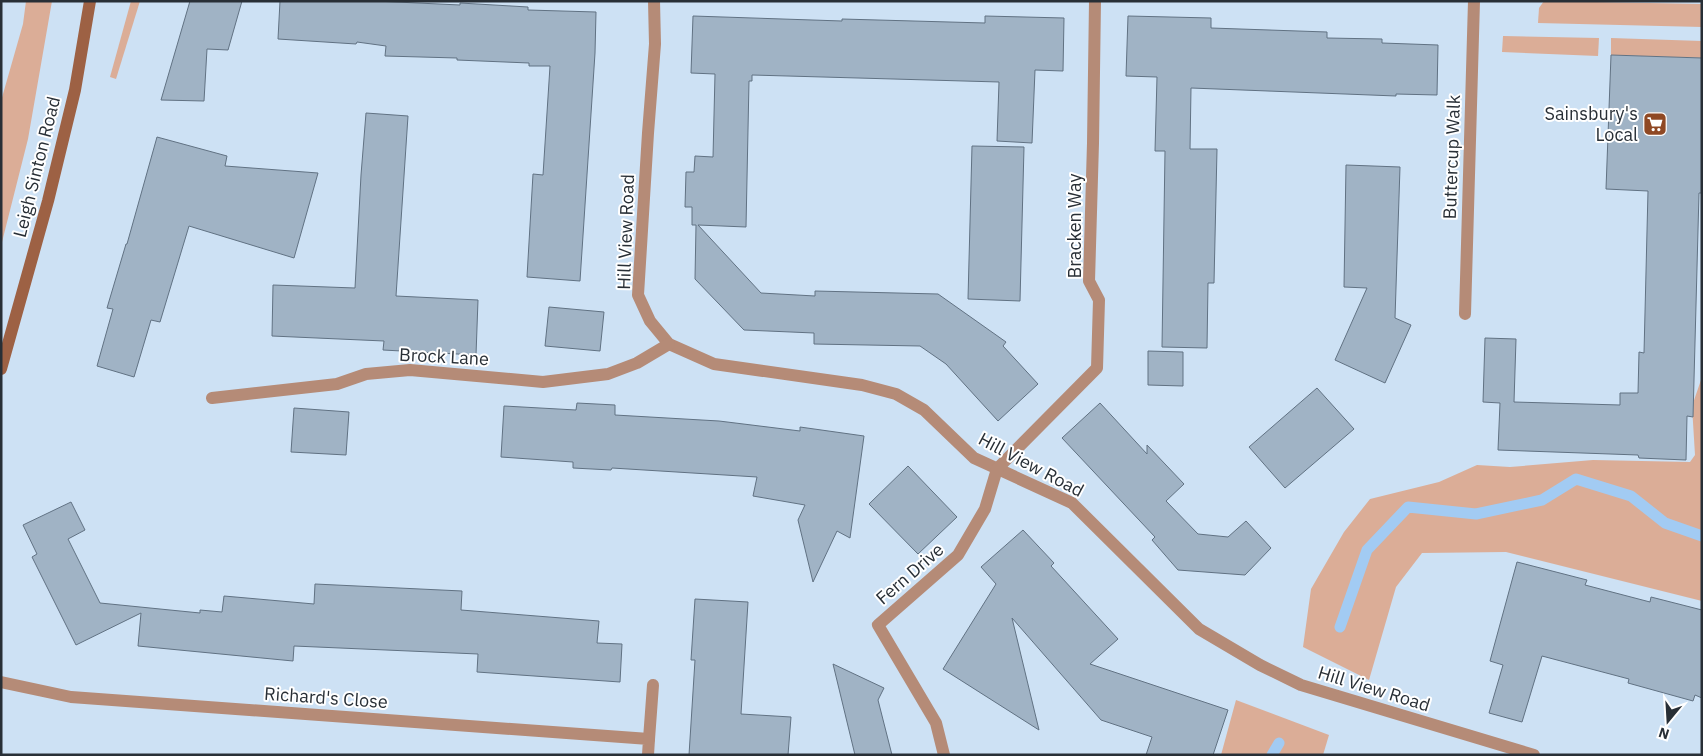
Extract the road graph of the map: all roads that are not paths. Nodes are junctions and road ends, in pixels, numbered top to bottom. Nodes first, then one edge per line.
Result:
1 (90, 1) edge
2 (654, 1) edge
3 (1095, 1) edge
4 (1474, 1) edge
5 (1465, 314) dead end
6 (669, 344) junction
7 (1, 369) edge
8 (212, 398) dead end
9 (998, 469) junction
10 (1, 682) edge
11 (653, 685) dead end
12 (649, 739) junction
13 (648, 755) edge
14 (944, 755) edge
15 (1534, 755) edge

1 - 7 main road, Leigh Sinton Road
2 - 6 street, Hill View Road
3 - 9 street, Bracken Way
4 - 5 street, Buttercup Walk
6 - 8 street, Brock Lane
6 - 9 street, Hill View Road
9 - 14 street, Fern Drive
9 - 15 street, Hill View Road
10 - 12 street, Richard's Close
11 - 12 street
12 - 13 street

